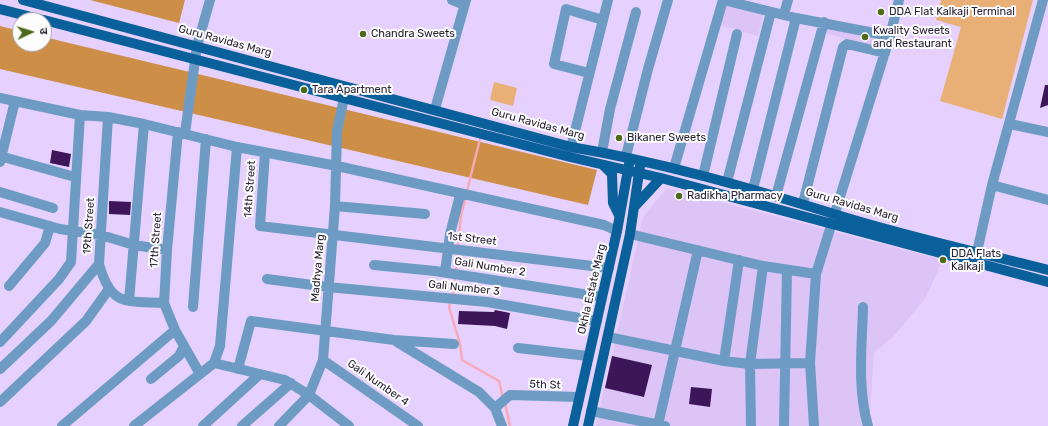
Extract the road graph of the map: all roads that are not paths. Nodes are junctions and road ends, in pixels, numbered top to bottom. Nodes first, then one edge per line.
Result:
1 (23, 0) edge
2 (210, 0) edge
3 (452, 0) edge
4 (608, 0) edge
5 (668, 0) edge
6 (723, 0) edge
7 (788, 0) edge
8 (899, 0) edge
9 (1044, 0) edge
10 (737, 2) edge
11 (465, 3) edge
12 (0, 9) edge
13 (12, 12) edge
14 (636, 12) dead end
15 (771, 12) junction
16 (784, 14) junction
17 (796, 18) junction
18 (603, 20) junction
19 (52, 22) edge
20 (824, 22) junction
21 (737, 34) dead end
22 (890, 36) junction
23 (197, 46) junction
24 (885, 53) junction
25 (195, 61) junction
26 (589, 73) junction
27 (0, 98) edge
28 (344, 98) junction
29 (15, 101) junction
30 (435, 109) junction
31 (80, 115) junction
32 (108, 117) junction
33 (144, 124) junction
34 (1010, 124) junction
35 (1048, 132) edge
36 (181, 133) junction
37 (206, 139) junction
38 (238, 147) junction
39 (571, 147) junction
40 (602, 152) junction
41 (265, 153) junction
42 (628, 157) junction
43 (1, 158) edge
44 (641, 160) junction
45 (602, 164) junction
46 (337, 166) junction
47 (674, 168) junction
48 (628, 170) junction
49 (639, 173) junction
50 (703, 176) junction
51 (75, 177) junction
52 (660, 178) junction
53 (727, 182) junction
54 (992, 185) junction
55 (753, 189) junction
56 (0, 192) edge
57 (460, 195) junction
58 (776, 196) junction
59 (1048, 200) edge
60 (803, 203) junction
61 (335, 206) junction
62 (635, 206) junction
63 (54, 208) dead end
64 (0, 212) edge
65 (425, 214) dead end
66 (619, 215) junction
67 (833, 219) junction
68 (50, 226) junction
69 (260, 226) joint
70 (73, 231) junction
71 (617, 231) junction
72 (333, 234) junction
73 (630, 234) junction
74 (101, 235) junction
75 (134, 245) junction
76 (447, 248) junction
77 (167, 250) junction
78 (698, 250) junction
79 (977, 252) junction
80 (739, 260) junction
81 (99, 264) junction
82 (374, 265) dead end
83 (763, 266) junction
84 (609, 268) junction
85 (787, 270) junction
86 (1048, 270) edge
87 (445, 272) junction
88 (816, 274) junction
89 (268, 279) dead end
90 (1048, 282) edge
91 (9, 286) dead end
92 (328, 287) junction
93 (109, 289) junction
94 (602, 297) junction
95 (129, 301) junction
96 (164, 303) junction
97 (193, 307) dead end
98 (863, 307) dead end
99 (597, 321) junction
100 (175, 330) junction
101 (325, 332) junction
102 (608, 337) junction
103 (394, 340) junction
104 (0, 342) edge
105 (454, 344) dead end
106 (184, 346) junction
107 (518, 348) dead end
108 (676, 351) junction
109 (588, 356) junction
110 (323, 360) junction
111 (724, 361) junction
112 (214, 363) junction
113 (810, 363) junction
114 (750, 364) junction
115 (784, 364) junction
116 (238, 369) junction
117 (0, 370) edge
118 (200, 374) junction
119 (260, 374) junction
120 (151, 380) dead end
121 (291, 383) junction
122 (309, 395) junction
123 (579, 398) junction
124 (0, 402) edge
125 (495, 408) junction
126 (591, 411) junction
127 (643, 424) edge
128 (62, 426) edge
129 (134, 426) edge
130 (203, 426) edge
131 (242, 426) edge
132 (281, 426) edge
133 (349, 426) edge
134 (418, 426) edge
135 (502, 426) edge
136 (573, 426) edge
137 (588, 426) edge
138 (662, 426) edge
139 (751, 426) edge
140 (784, 426) edge
141 (814, 426) edge
142 (868, 426) edge

1 - 23 main road, Guru Ravidas Marg
2 - 23 street, 17th Street
3 - 11 street
4 - 18 street
5 - 42 street
6 - 10 street
6 - 47 street
7 - 16 street
8 - 22 street
9 - 34 street
10 - 15 street
11 - 30 street
12 - 13 main road, Guru Ravidas Marg
14 - 40 street
15 - 16 street
15 - 53 street
16 - 17 street
17 - 20 street
17 - 55 street
18 - 26 street
18 - 26 street
19 - 25 main road, Guru Ravidas Marg
20 - 22 street
20 - 58 street
21 - 50 street
22 - 24 street
23 - 25 street, 17th Street
23 - 30 main road, Guru Ravidas Marg
24 - 60 street
24 - 67 street
25 - 28 main road, Guru Ravidas Marg
25 - 36 street, 17th Street
26 - 39 street
27 - 29 street
28 - 45 main road, Guru Ravidas Marg
28 - 46 street, Madhya Marg
29 - 31 street
29 - 43 street
30 - 39 main road, Guru Ravidas Marg
31 - 32 street
31 - 51 street
32 - 33 street
32 - 74 street, 19th Street
33 - 36 street
33 - 75 street
34 - 35 street
34 - 54 street
36 - 37 street
36 - 77 street, 17th Street
37 - 38 street
37 - 97 street
38 - 41 street
38 - 112 street
39 - 40 main road, Guru Ravidas Marg
40 - 42 main road, Guru Ravidas Marg
41 - 46 street
41 - 69 street, 14th Street
42 - 44 main road, Guru Ravidas Marg
42 - 48 main road, Okhla Estate Marg
43 - 51 street
44 - 47 main road, Guru Ravidas Marg
44 - 49 main road
45 - 48 main road, Guru Ravidas Marg
45 - 66 main road
46 - 57 street
46 - 61 street, Madhya Marg
47 - 50 main road, Guru Ravidas Marg
48 - 49 main road, Guru Ravidas Marg
48 - 66 main road, Okhla Estate Marg
49 - 52 main road, Guru Ravidas Marg
49 - 62 main road
50 - 53 main road, Guru Ravidas Marg
51 - 70 street
52 - 62 main road
52 - 67 main road, Guru Ravidas Marg
53 - 55 main road, Guru Ravidas Marg
54 - 59 street
54 - 79 street
55 - 58 main road, Guru Ravidas Marg
56 - 63 street
57 - 71 street
57 - 76 street
58 - 60 main road, Guru Ravidas Marg
60 - 67 main road, Guru Ravidas Marg
61 - 65 street
61 - 72 street, Madhya Marg
62 - 73 main road
64 - 68 street
66 - 71 main road, Okhla Estate Marg
67 - 79 main road, Guru Ravidas Marg
67 - 88 street
67 - 90 main road, Guru Ravidas Marg
68 - 70 street
68 - 91 street
69 - 72 street, 1st Street
70 - 74 street
70 - 104 street
71 - 84 main road, Okhla Estate Marg
72 - 76 street, 1st Street
72 - 92 street, Madhya Marg
73 - 78 street
73 - 102 main road
74 - 75 street
74 - 81 street, 19th Street
75 - 77 street
75 - 95 street
76 - 84 street, 1st Street
76 - 87 street
77 - 96 street, 17th Street
78 - 80 street
78 - 108 street
79 - 86 main road, Guru Ravidas Marg
80 - 83 street
80 - 111 street
81 - 93 street
81 - 117 street, 19th Street
82 - 87 street, Gali Number 2
83 - 85 street
83 - 114 street
84 - 94 main road, Okhla Estate Marg
85 - 88 street
85 - 115 street
87 - 94 street, Gali Number 2
88 - 113 street
89 - 92 street, Gali Number 3
92 - 99 street, Gali Number 3
92 - 101 street, Madhya Marg
93 - 95 street
93 - 124 street
94 - 99 main road, Okhla Estate Marg
95 - 96 street
96 - 100 street, 17th Street
98 - 142 street
99 - 109 main road, Okhla Estate Marg
100 - 106 street, 17th Street
100 - 128 street
101 - 103 street
101 - 110 street, Madhya Marg
101 - 116 street
102 - 108 street
102 - 126 main road
103 - 105 street
103 - 125 street
106 - 118 street, 17th Street
106 - 120 street
107 - 109 street
108 - 111 street
108 - 138 street
109 - 123 main road, Okhla Estate Marg
110 - 122 street, Madhya Marg
110 - 134 street, Gali Number 4
111 - 114 street
112 - 116 street
112 - 118 street
113 - 115 street
113 - 141 street
114 - 115 street
114 - 139 street
115 - 140 street
116 - 119 street
118 - 129 street
119 - 121 street
119 - 130 street
121 - 122 street
121 - 131 street
122 - 132 street, Madhya Marg
122 - 133 street
123 - 125 street, 5th St
123 - 136 main road, Okhla Estate Marg
125 - 135 street
126 - 127 street
126 - 137 main road
127 - 138 street

